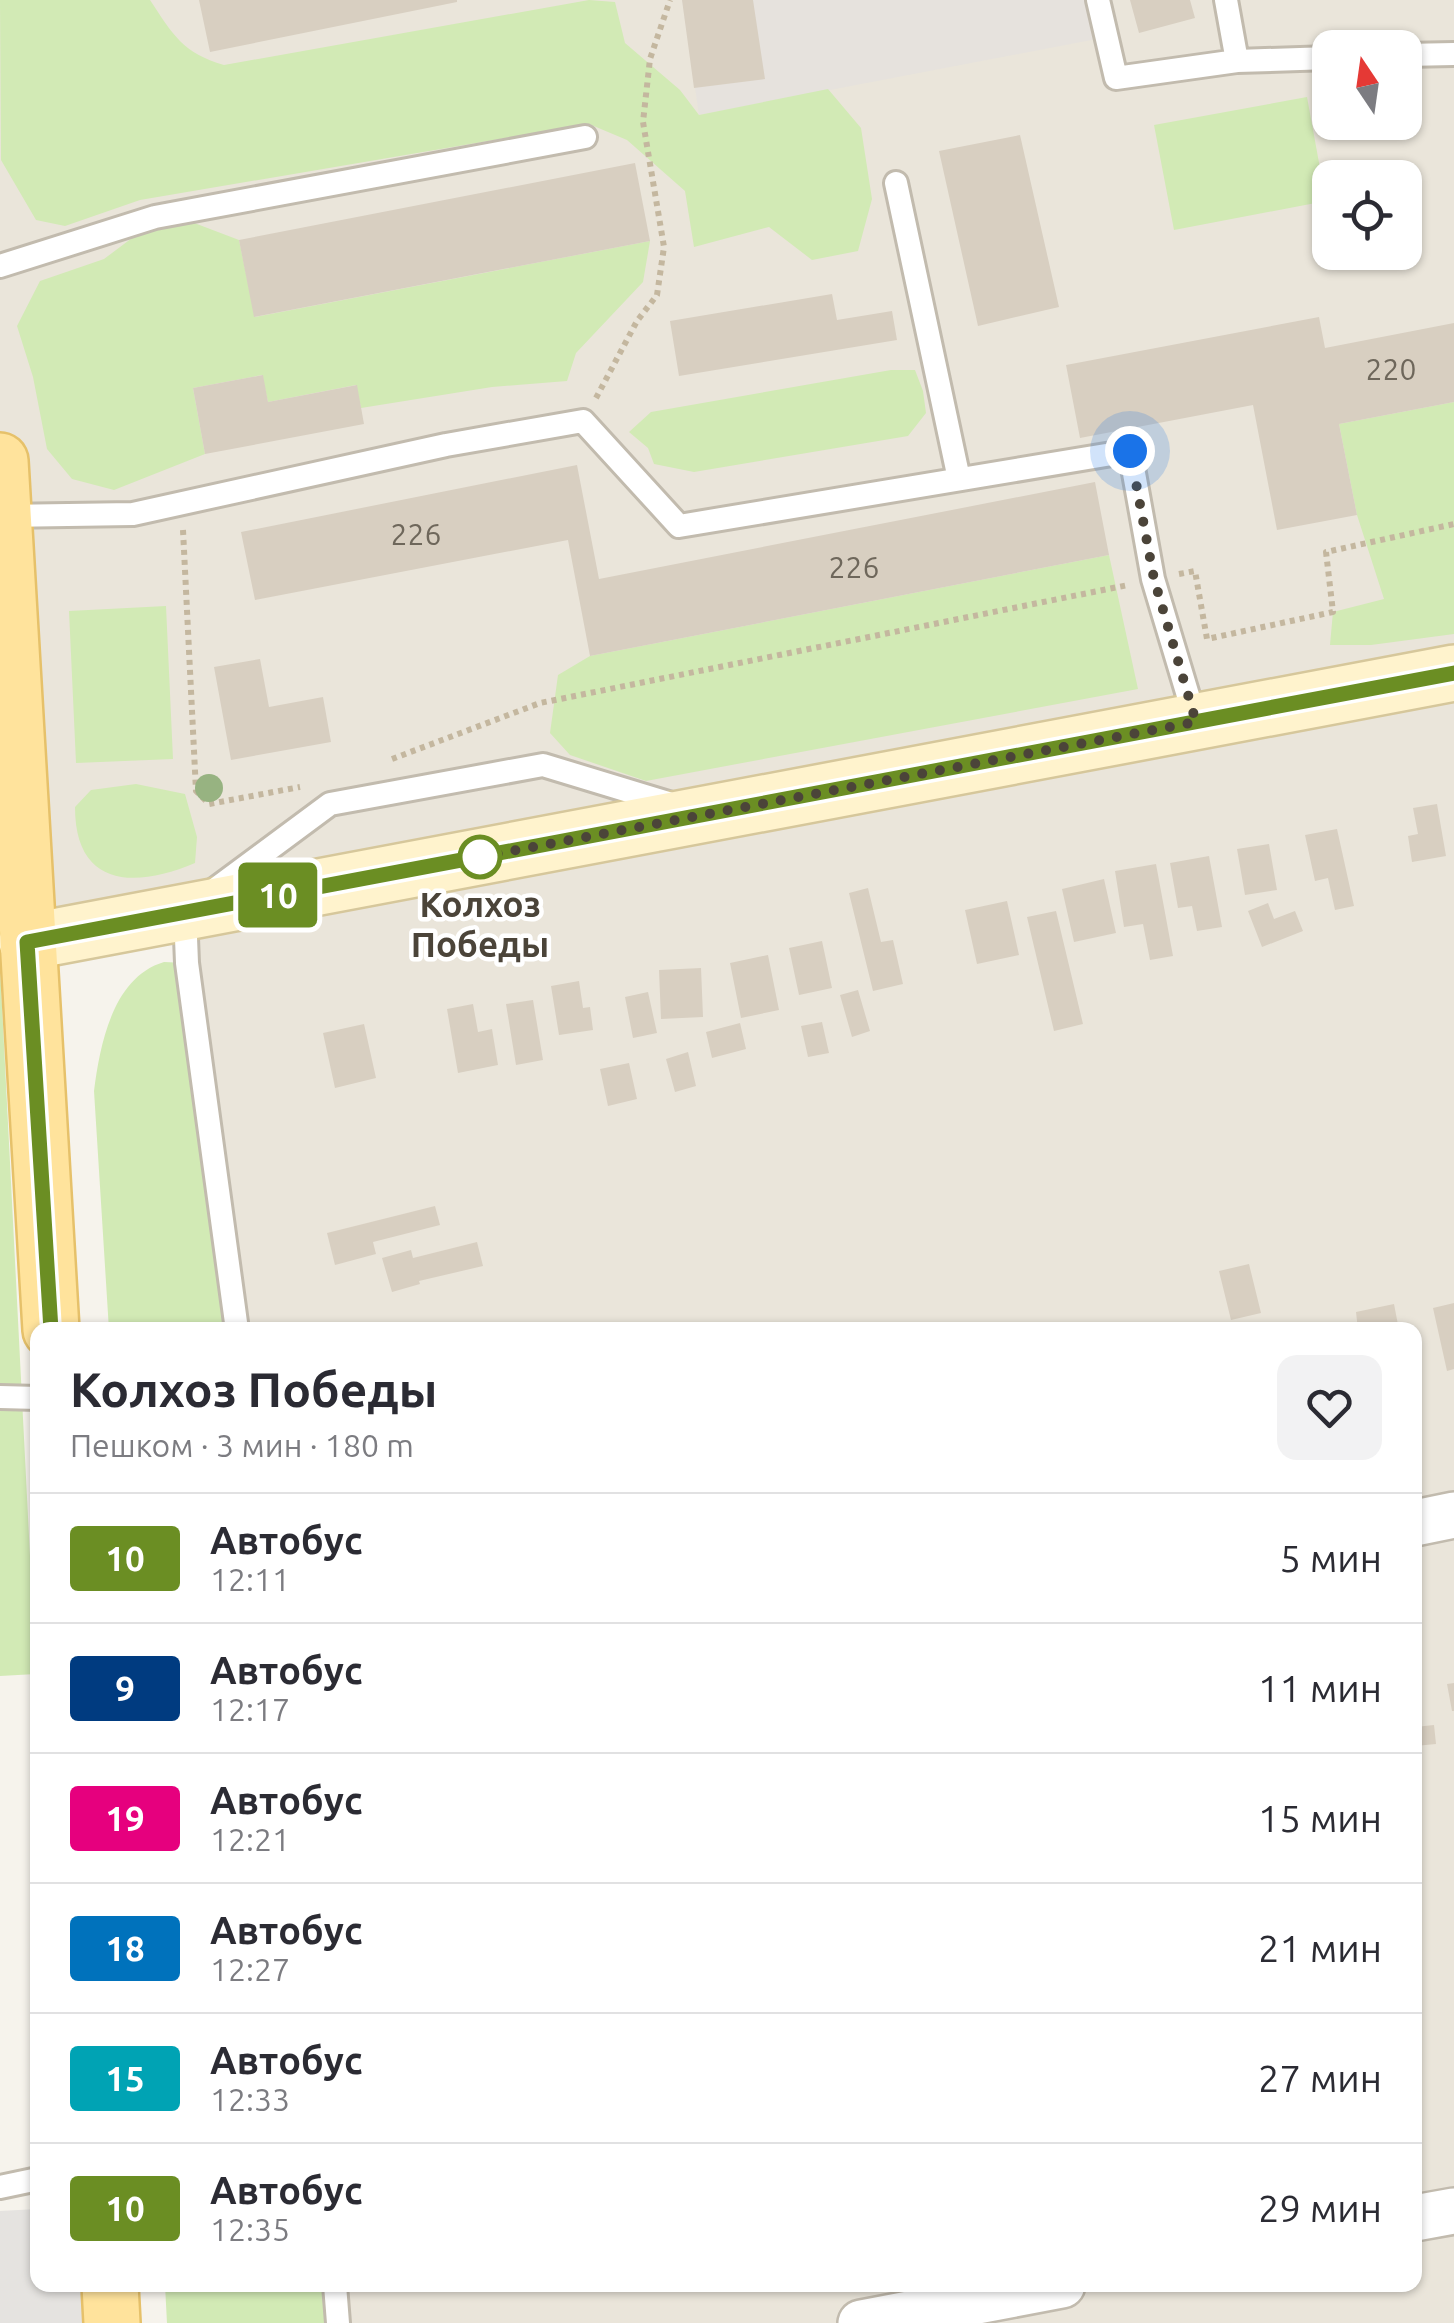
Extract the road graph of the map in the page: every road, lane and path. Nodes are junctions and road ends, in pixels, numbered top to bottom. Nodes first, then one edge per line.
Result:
1 (670, 0) edge
2 (1098, 0) edge
3 (1226, 0) edge
4 (1454, 54) edge
5 (1422, 55) edge
6 (1312, 59) edge
7 (1237, 61) junction
8 (585, 137) dead end
9 (896, 183) dead end
10 (0, 266) edge
11 (583, 420) junction
12 (0, 461) edge
13 (959, 479) junction
14 (182, 503) junction
15 (3, 516) junction
16 (1454, 524) edge
17 (1154, 579) junction
18 (1454, 673) edge
19 (1196, 722) junction
20 (385, 762) dead end
21 (316, 784) dead end
22 (706, 814) junction
23 (185, 912) junction
24 (27, 942) junction
25 (51, 1322) edge
26 (237, 1322) edge
27 (0, 1397) edge
28 (30, 1398) edge
29 (1454, 1516) edge
30 (1422, 1523) edge
31 (30, 2181) edge
32 (0, 2187) edge
33 (1454, 2211) edge
34 (1422, 2217) edge
35 (110, 2292) edge
36 (336, 2292) edge
37 (1025, 2292) edge
38 (112, 2323) edge
39 (338, 2323) edge
40 (861, 2323) edge

1 - 11 path
2 - 7 lane
3 - 7 lane
4 - 5 lane
6 - 7 lane
8 - 10 lane
9 - 13 lane
11 - 13 lane
11 - 14 lane
12 - 15 main road
13 - 17 lane
14 - 15 lane
14 - 21 path
15 - 24 main road
16 - 17 path
17 - 19 lane
17 - 20 path
18 - 19 street
19 - 22 street
22 - 23 street
22 - 23 lane
23 - 24 street
23 - 26 lane
24 - 25 main road
27 - 28 lane
29 - 30 street
31 - 32 lane
33 - 34 street
35 - 38 main road
36 - 39 lane
37 - 40 street

